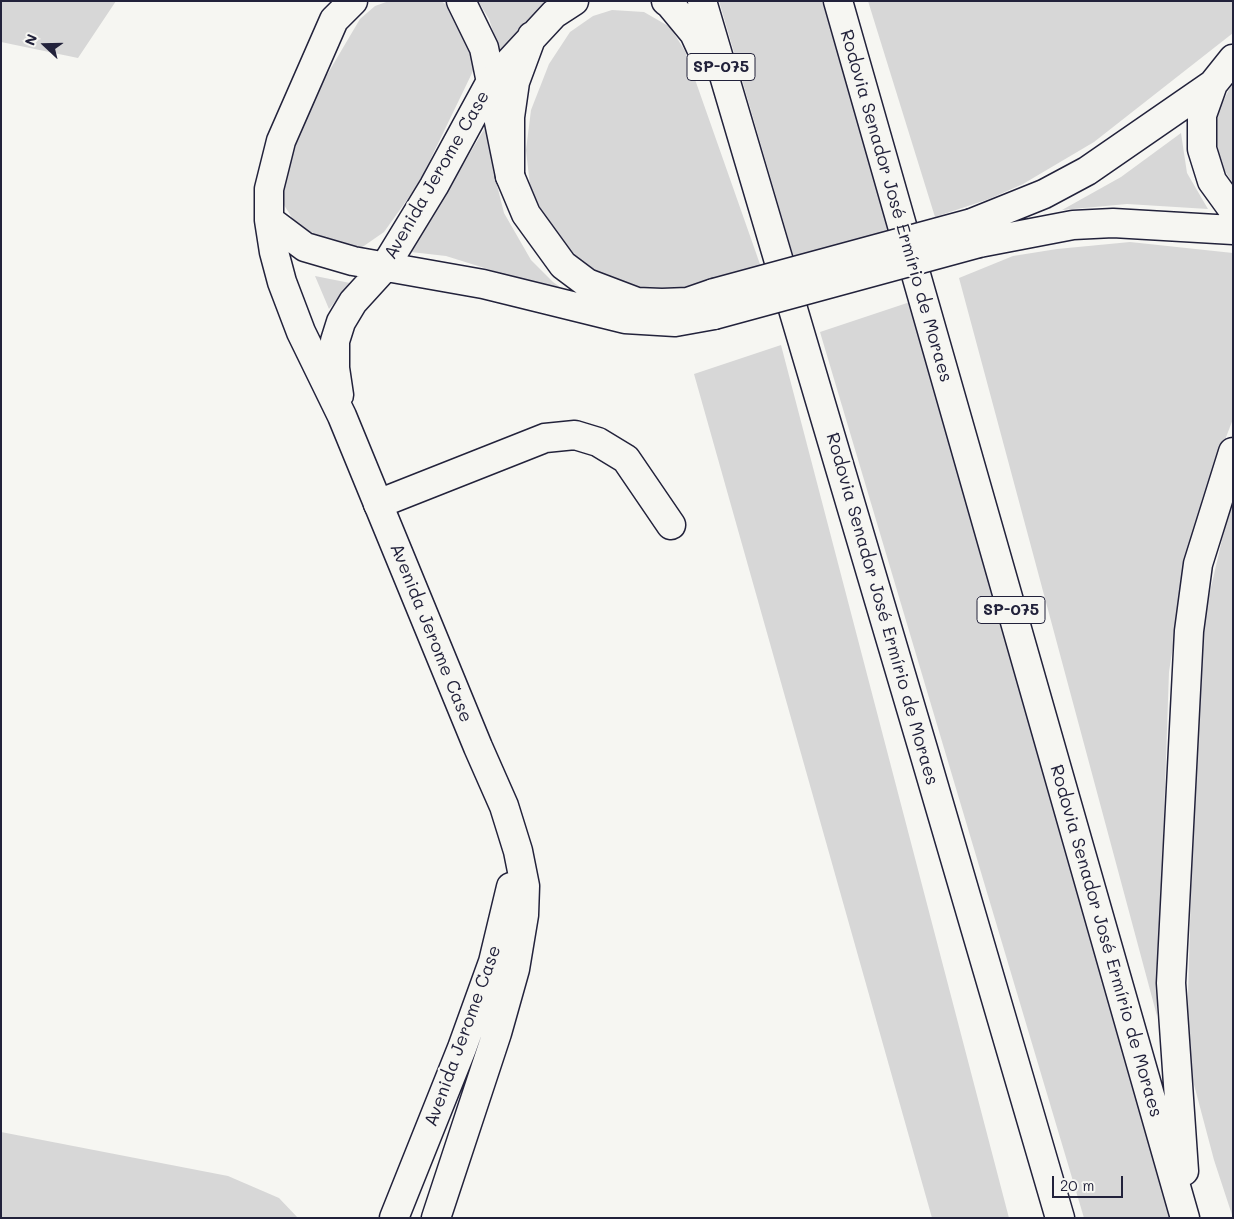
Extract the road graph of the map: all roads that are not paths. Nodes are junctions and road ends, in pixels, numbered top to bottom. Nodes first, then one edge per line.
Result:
1 (461, 1) edge
2 (574, 1) edge
3 (666, 1) edge
4 (702, 1) edge
5 (838, 1) edge
6 (343, 7) edge
7 (532, 36) junction
8 (1233, 59) edge
9 (490, 83) junction
10 (1214, 84) junction
11 (741, 133) junction
12 (510, 176) junction
13 (1233, 210) edge
14 (269, 220) junction
15 (1233, 230) edge
16 (975, 233) junction
17 (384, 268) junction
18 (714, 304) junction
19 (342, 416) junction
20 (1233, 452) edge
21 (378, 504) junction
22 (671, 525) dead end
23 (518, 851) junction
24 (394, 1218) edge
25 (436, 1218) edge
26 (1060, 1218) edge
27 (1186, 1218) edge

1 - 9 main road, Avenida Jerome Case
2 - 7 main road
3 - 11 main road
4 - 11 main road, Rodovia Senador José Ermírio de Moraes / SP-075
5 - 27 main road, Rodovia Senador José Ermírio de Moraes / SP-075
6 - 14 main road, Avenida Jerome Case
7 - 9 main road
7 - 12 main road
8 - 10 main road
9 - 12 main road, Avenida Jerome Case
9 - 17 main road, Avenida Jerome Case
10 - 13 main road
10 - 16 main road
11 - 26 main road, Rodovia Senador José Ermírio de Moraes / SP-075
12 - 18 main road, Avenida Jerome Case
14 - 17 main road, Avenida Jerome Case
14 - 19 main road, Avenida Jerome Case
15 - 16 main road
16 - 18 main road, bridge
17 - 18 main road, Avenida Jerome Case
17 - 19 main road, Avenida Jerome Case
19 - 21 main road, Avenida Jerome Case
20 - 27 main road
21 - 22 main road
21 - 23 main road, Avenida Jerome Case
23 - 24 main road, Avenida Jerome Case
23 - 25 main road, Avenida Jerome Case

